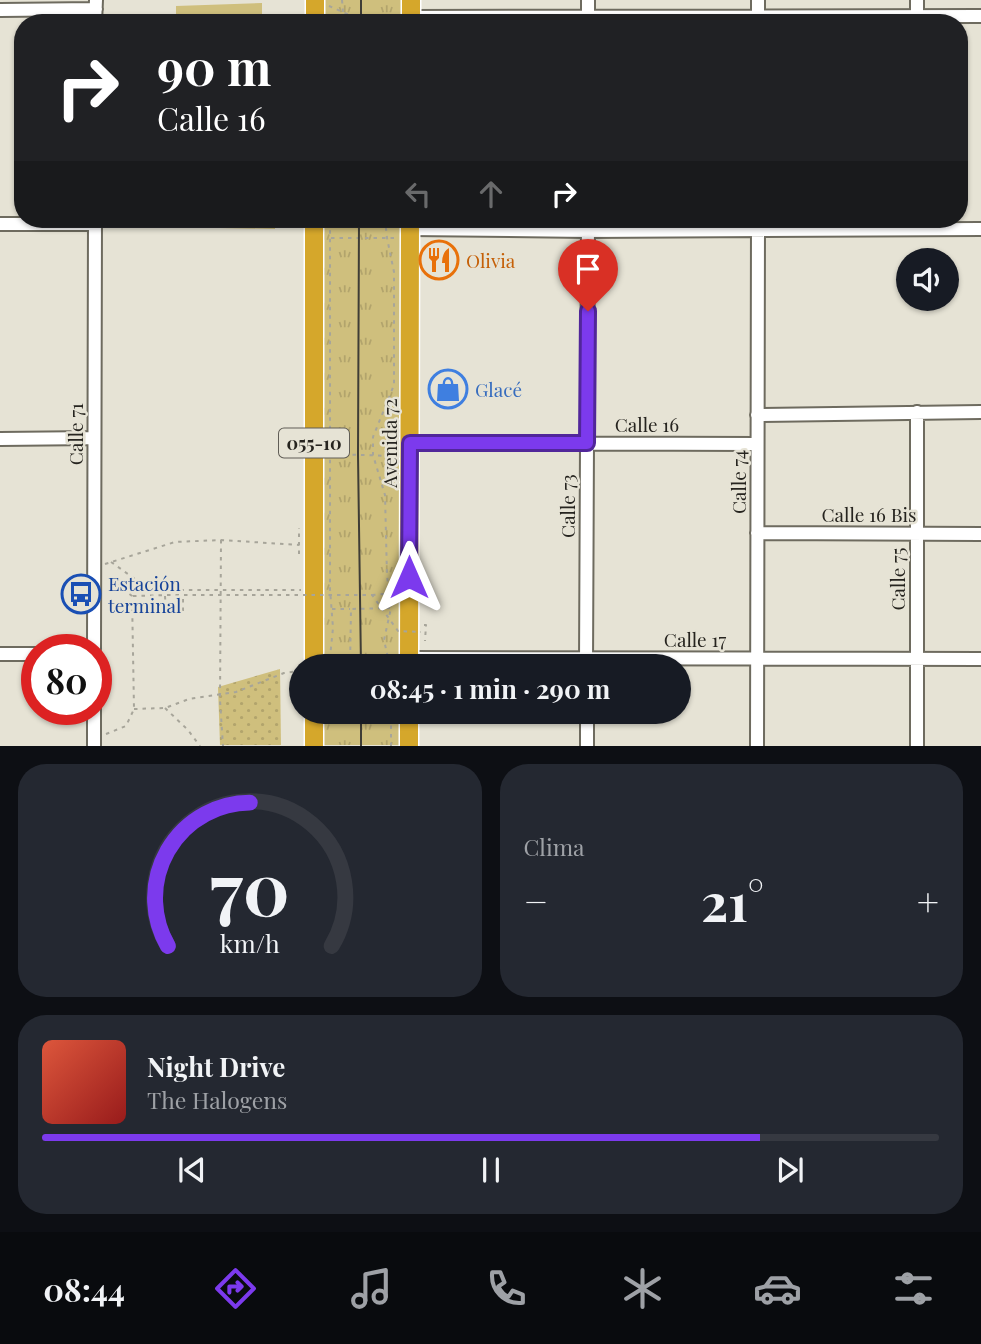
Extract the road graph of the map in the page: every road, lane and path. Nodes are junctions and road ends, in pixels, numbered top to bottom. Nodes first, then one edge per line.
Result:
1 (342, 0) edge
2 (320, 2) edge
3 (0, 9) edge
4 (96, 11) edge
5 (343, 13) joint
6 (95, 228) edge
7 (318, 228) edge
8 (326, 228) edge
9 (386, 228) edge
10 (410, 228) edge
11 (588, 228) edge
12 (758, 228) edge
13 (387, 238) junction
14 (322, 239) junction
15 (917, 412) junction
16 (981, 412) edge
17 (758, 415) junction
18 (0, 439) edge
19 (94, 439) junction
20 (587, 443) junction
21 (757, 444) junction
22 (410, 450) junction
23 (322, 454) junction
24 (373, 456) junction
25 (757, 533) junction
26 (917, 533) junction
27 (981, 534) edge
28 (221, 540) junction
29 (314, 545) junction
30 (111, 562) junction
31 (94, 567) junction
32 (322, 589) junction
33 (222, 590) junction
34 (166, 595) junction
35 (373, 595) junction
36 (132, 596) junction
37 (183, 596) junction
38 (386, 608) junction
39 (391, 608) junction
40 (332, 609) junction
41 (351, 609) junction
42 (183, 611) dead end
43 (166, 612) dead end
44 (421, 632) dead end
45 (94, 634) edge
46 (0, 654) edge
47 (21, 654) edge
48 (315, 654) edge
49 (330, 654) edge
50 (352, 654) edge
51 (387, 654) edge
52 (409, 654) edge
53 (586, 654) edge
54 (917, 658) junction
55 (757, 659) junction
56 (981, 659) edge
57 (691, 660) edge
58 (289, 672) edge
59 (220, 696) junction
60 (165, 708) junction
61 (134, 709) junction
62 (314, 724) edge
63 (391, 724) edge
64 (409, 724) edge
65 (587, 724) edge
66 (94, 742) edge
67 (200, 746) edge
68 (223, 746) edge
69 (314, 746) edge
70 (391, 746) edge
71 (409, 746) edge
72 (587, 746) edge
73 (757, 746) edge
74 (917, 746) edge

1 - 5 path
2 - 5 path
3 - 4 street
6 - 19 street, Calle 71
7 - 14 highway, 055-10
8 - 14 path
9 - 13 path
10 - 13 path
10 - 22 highway, Avenida 72
11 - 20 street, Calle 73
12 - 17 street, Calle 74
13 - 14 path
13 - 24 path
14 - 23 highway, 055-10
14 - 23 path
15 - 16 street
15 - 17 street
15 - 26 street, Calle 75
17 - 21 street, Calle 74
18 - 19 street
19 - 31 street, Calle 71
20 - 21 street, Calle 16
20 - 22 street, Calle 16
20 - 53 street, Calle 73
21 - 25 street, Calle 74
22 - 24 path
22 - 52 highway, Avenida 72
23 - 24 path
23 - 29 highway, 055-10
23 - 32 path
24 - 39 path
25 - 26 street, Calle 16 Bis
25 - 55 street, Calle 74
26 - 27 street, Calle 16 Bis
26 - 54 street, Calle 75
28 - 29 path
28 - 30 path
28 - 33 path
29 - 32 highway, 055-10
30 - 31 path
30 - 33 path
31 - 36 path
31 - 45 street, Calle 71
32 - 33 path
32 - 40 path
32 - 48 highway, 055-10
33 - 59 path
34 - 36 path
34 - 37 path, bridge
34 - 43 path
35 - 37 path, bridge
35 - 38 path
35 - 44 path, bridge
36 - 61 path
37 - 42 path
38 - 39 path
38 - 41 path
39 - 51 path
40 - 41 path
40 - 49 path
41 - 50 path
46 - 47 street
54 - 55 street, Calle 17
54 - 56 street, Calle 17
54 - 74 street, Calle 75
55 - 57 street, Calle 17
55 - 73 street, Calle 74
58 - 59 path
59 - 60 path
59 - 68 path
60 - 61 path
60 - 67 path
61 - 66 path
62 - 69 highway
63 - 70 path
64 - 71 highway
65 - 72 street

